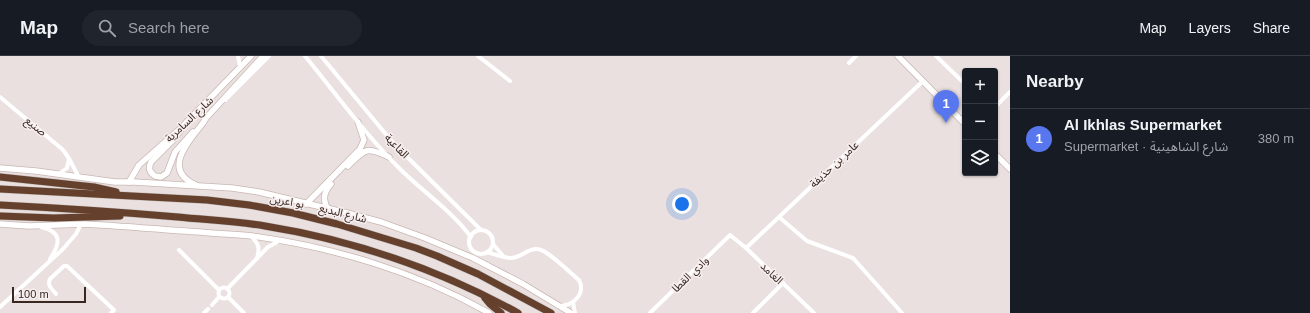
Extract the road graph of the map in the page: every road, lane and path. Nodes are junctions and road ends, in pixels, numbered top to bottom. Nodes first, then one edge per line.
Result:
1 (238, 56) edge
2 (251, 56) edge
3 (263, 56) edge
4 (269, 56) edge
5 (302, 56) edge
6 (305, 56) edge
7 (321, 56) edge
8 (478, 56) edge
9 (856, 56) edge
10 (898, 56) edge
11 (936, 56) edge
12 (849, 63) dead end
13 (314, 66) junction
14 (240, 67) junction
15 (510, 81) dead end
16 (923, 81) junction
17 (962, 81) edge
18 (1010, 92) edge
19 (0, 97) edge
20 (220, 103) junction
21 (998, 104) edge
22 (206, 118) junction
23 (962, 121) edge
24 (358, 122) junction
25 (182, 127) junction
26 (68, 157) junction
27 (389, 157) junction
28 (998, 157) edge
29 (0, 168) edge
30 (1010, 169) edge
31 (58, 175) junction
32 (0, 177) edge
33 (79, 178) junction
34 (129, 182) junction
35 (200, 186) junction
36 (0, 189) edge
37 (124, 195) junction
38 (306, 204) junction
39 (0, 205) edge
40 (328, 208) junction
41 (130, 213) junction
42 (0, 216) edge
43 (779, 216) junction
44 (0, 224) edge
45 (81, 224) junction
46 (34, 226) junction
47 (481, 230) junction
48 (730, 235) joint
49 (251, 236) junction
50 (471, 237) junction
51 (279, 241) junction
52 (493, 244) junction
53 (746, 248) junction
54 (179, 250) dead end
55 (487, 252) junction
56 (503, 256) junction
57 (256, 261) junction
58 (46, 266) junction
59 (783, 283) junction
60 (227, 289) junction
61 (219, 290) junction
62 (56, 294) dead end
63 (482, 295) junction
64 (219, 297) junction
65 (228, 297) junction
66 (573, 302) junction
67 (212, 305) dead end
68 (559, 306) junction
69 (0, 308) edge
70 (208, 309) dead end
71 (114, 312) edge
72 (204, 313) edge
73 (244, 313) edge
74 (489, 313) edge
75 (501, 313) edge
76 (518, 313) edge
77 (552, 313) edge
78 (571, 313) edge
79 (575, 313) edge
80 (650, 313) edge
81 (753, 313) edge
82 (814, 313) edge
83 (902, 313) edge

1 - 14 street
2 - 14 main road, شارع السامرية
3 - 20 main road, شارع السامرية
4 - 20 street, شارع السامرية
5 - 13 street, القاعية
6 - 13 street, القاعية
7 - 47 street, القاعية
8 - 15 street
9 - 12 street
10 - 16 main road
11 - 17 street
13 - 24 street, القاعية
14 - 25 main road, شارع السامرية
16 - 23 main road
16 - 43 street, عامر بن حذيفة
18 - 21 street
19 - 26 street, صنيع
20 - 22 main road, شارع السامرية
22 - 25 main road
22 - 35 main road, شارع السامرية
24 - 27 street, القاعية
24 - 38 main road
25 - 34 main road, شارع السامرية
26 - 31 street
26 - 33 street, صنيع
27 - 40 main road
27 - 50 street, القاعية
28 - 30 main road
29 - 31 main road, شارع البديع
31 - 33 main road, شارع البديع
32 - 37 highway
33 - 34 main road, شارع البديع
34 - 35 main road, شارع البديع
35 - 38 main road, شارع البديع
36 - 37 highway, بو اعرين
37 - 77 highway, بو اعرين
38 - 40 main road, شارع البديع
39 - 41 highway
40 - 68 main road, شارع البديع
41 - 42 highway
41 - 63 highway
43 - 53 street, عامر بن حذيفة
43 - 83 street
44 - 46 main road
45 - 46 main road
45 - 49 main road
45 - 58 street
46 - 58 street
47 - 50 street
47 - 52 street
48 - 53 street, الغامد
48 - 80 street, وادي القطا
49 - 51 main road
49 - 57 street
50 - 55 street
51 - 57 street
51 - 74 main road
52 - 55 street
52 - 56 street
53 - 59 street, الغامد
54 - 61 street
55 - 56 street
56 - 66 street
57 - 60 street
58 - 69 street
59 - 81 street
59 - 82 street, الغامد
60 - 61 street
60 - 65 street
61 - 64 street
62 - 71 street
63 - 75 highway
63 - 76 highway
64 - 65 street
64 - 67 street
65 - 73 street
66 - 68 street
66 - 79 street
68 - 78 main road, شارع البديع
70 - 72 street

